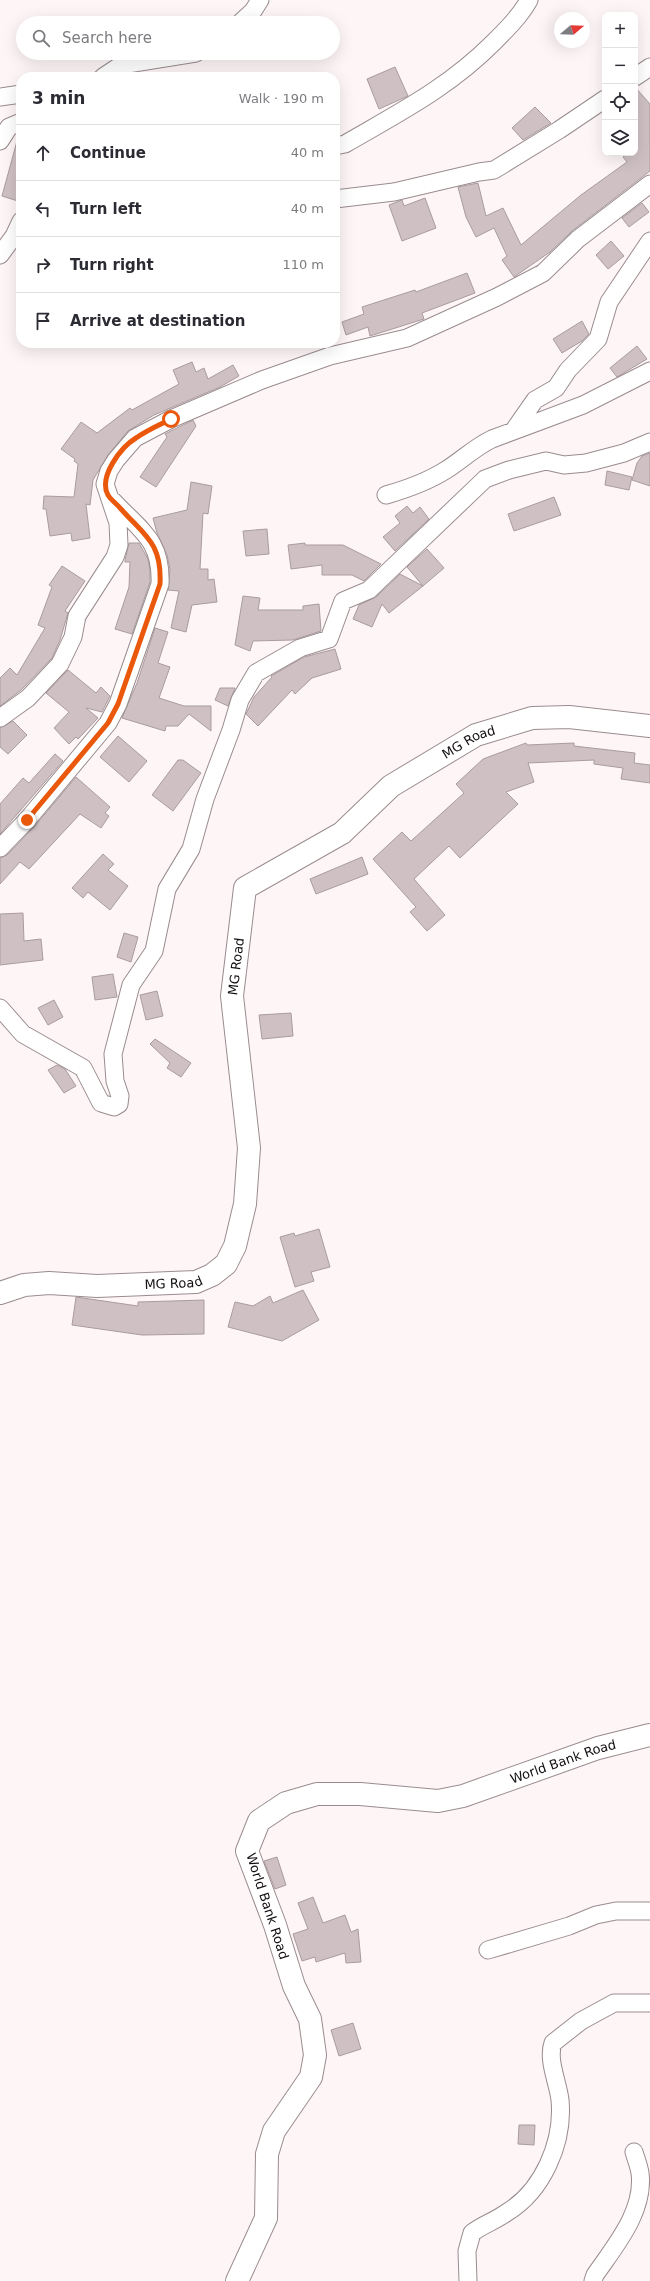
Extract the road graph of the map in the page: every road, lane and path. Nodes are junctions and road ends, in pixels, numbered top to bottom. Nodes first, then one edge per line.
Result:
1 (260, 0) edge
2 (529, 0) edge
3 (248, 16) edge
4 (152, 60) edge
5 (650, 67) edge
6 (110, 72) edge
7 (638, 75) edge
8 (16, 95) edge
9 (0, 97) edge
10 (602, 101) edge
11 (16, 124) edge
12 (0, 141) edge
13 (340, 145) edge
14 (650, 184) edge
15 (340, 198) edge
16 (16, 232) edge
17 (650, 241) edge
18 (0, 255) edge
19 (650, 371) edge
20 (514, 430) junction
21 (650, 442) edge
22 (108, 494) junction
23 (386, 495) dead end
24 (0, 718) edge
25 (650, 726) edge
26 (0, 848) edge
27 (0, 1008) edge
28 (0, 1292) edge
29 (650, 1735) edge
30 (650, 1910) edge
31 (488, 1950) dead end
32 (650, 2003) edge
33 (634, 2152) dead end
34 (237, 2281) edge
35 (468, 2281) edge
36 (593, 2281) edge

1 - 3 street
2 - 13 street
4 - 6 street
5 - 7 street
8 - 9 street
10 - 15 street
11 - 12 street
14 - 22 street
16 - 18 street
17 - 20 street
19 - 20 street
20 - 23 street
21 - 27 street
22 - 24 street
22 - 26 street
25 - 28 main road, MG Road
29 - 34 main road, World Bank Road
30 - 31 street
32 - 35 street
33 - 36 street

